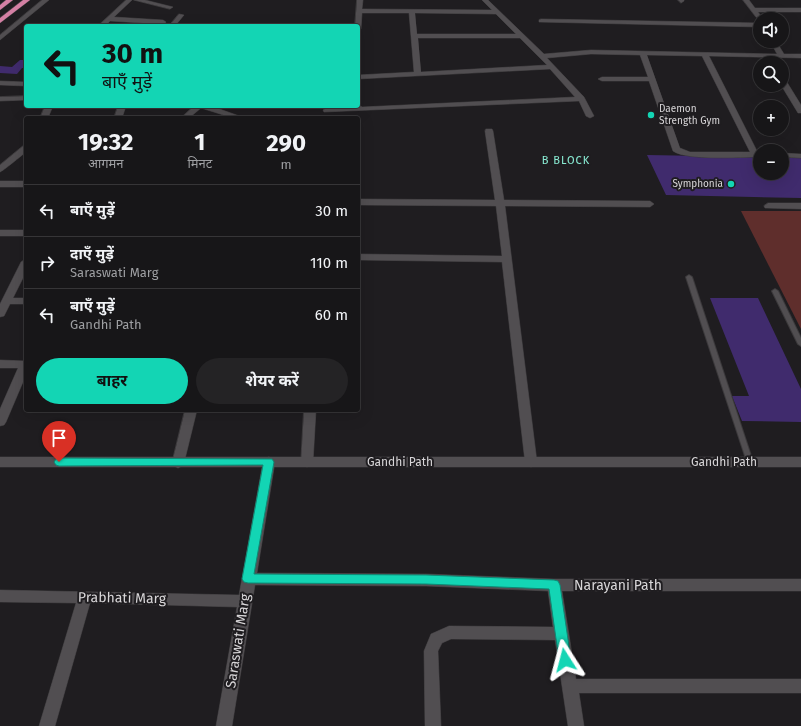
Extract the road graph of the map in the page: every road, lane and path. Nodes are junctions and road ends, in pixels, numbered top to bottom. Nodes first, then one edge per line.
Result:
1 (10, 0) edge
2 (27, 0) edge
3 (46, 0) edge
4 (129, 0) edge
5 (138, 0) edge
6 (360, 0) edge
7 (485, 0) edge
8 (746, 0) edge
9 (170, 7) dead end
10 (0, 8) edge
11 (753, 10) joint
12 (801, 10) edge
13 (359, 11) junction
14 (412, 12) junction
15 (498, 12) junction
16 (181, 15) dead end
17 (108, 19) junction
18 (0, 21) edge
19 (541, 21) dead end
20 (103, 24) edge
21 (162, 24) edge
22 (174, 24) edge
23 (358, 24) edge
24 (753, 25) edge
25 (415, 36) junction
26 (521, 36) junction
27 (0, 38) edge
28 (777, 48) edge
29 (643, 53) junction
30 (704, 54) junction
31 (766, 55) joint
32 (542, 56) junction
33 (782, 56) joint
34 (789, 56) edge
35 (801, 56) edge
36 (552, 67) junction
37 (418, 74) junction
38 (360, 77) edge
39 (652, 79) junction
40 (602, 80) dead end
41 (0, 83) edge
42 (24, 84) edge
43 (789, 91) edge
44 (24, 98) edge
45 (0, 99) edge
46 (581, 99) junction
47 (196, 108) edge
48 (209, 108) edge
49 (342, 108) edge
50 (360, 108) edge
51 (327, 110) dead end
52 (801, 111) edge
53 (187, 116) edge
54 (235, 116) edge
55 (590, 116) dead end
56 (489, 131) dead end
57 (753, 147) edge
58 (24, 150) edge
59 (753, 155) edge
60 (789, 156) edge
61 (801, 156) edge
62 (0, 170) edge
63 (0, 184) edge
64 (24, 184) edge
65 (360, 202) edge
66 (500, 203) junction
67 (650, 204) dead end
68 (768, 206) dead end
69 (801, 206) edge
70 (0, 233) edge
71 (24, 233) edge
72 (360, 257) edge
73 (506, 259) junction
74 (24, 266) edge
75 (689, 278) dead end
76 (775, 292) dead end
77 (6, 297) edge
78 (24, 301) edge
79 (0, 314) edge
80 (801, 344) edge
81 (0, 364) edge
82 (24, 365) edge
83 (24, 369) edge
84 (191, 412) edge
85 (310, 412) edge
86 (0, 422) edge
87 (0, 462) edge
88 (269, 462) junction
89 (307, 462) junction
90 (531, 462) junction
91 (750, 462) junction
92 (801, 462) edge
93 (178, 463) junction
94 (248, 579) junction
95 (554, 585) junction
96 (801, 585) edge
97 (0, 596) edge
98 (85, 597) junction
99 (244, 601) junction
100 (561, 634) junction
101 (569, 686) junction
102 (801, 686) edge
103 (47, 726) edge
104 (224, 726) edge
105 (433, 726) edge
106 (576, 726) edge

1 - 10 highway
2 - 18 highway
3 - 27 street
4 - 17 street
5 - 9 street
6 - 13 street
7 - 15 street
8 - 11 street
11 - 12 street
13 - 14 street
13 - 23 street
14 - 15 street
14 - 25 street
15 - 26 street
16 - 22 street
17 - 20 street
17 - 21 street
19 - 24 street
25 - 26 street
25 - 37 street
26 - 32 street
28 - 33 street
29 - 30 street
29 - 32 street
29 - 39 street
30 - 31 street
30 - 57 street
31 - 33 street
32 - 36 street
34 - 35 street
36 - 37 street
36 - 46 street
37 - 38 street
39 - 40 street
39 - 59 street
41 - 42 street
43 - 52 street
44 - 45 street
46 - 50 street
46 - 55 street
47 - 53 street
48 - 54 street
49 - 51 street
56 - 66 street
58 - 62 street
60 - 61 street
63 - 64 street
65 - 66 street
66 - 67 street
66 - 73 street
68 - 69 street
70 - 71 street
72 - 73 street
73 - 90 street
74 - 77 street
75 - 91 lane
76 - 80 lane
77 - 78 street
77 - 79 street
81 - 82 street
83 - 86 street
84 - 93 street
85 - 89 street
87 - 93 street, Gandhi Path
88 - 89 street, Gandhi Path
88 - 93 street, Gandhi Path
88 - 94 street, Saraswati Marg
89 - 90 street, Gandhi Path
90 - 91 street, Gandhi Path
91 - 92 street, Gandhi Path
94 - 95 street, Narayani Path
94 - 99 street, Saraswati Marg
95 - 96 street, Narayani Path
95 - 100 street
97 - 98 street, Prabhati Marg
98 - 99 street, Prabhati Marg
98 - 103 street
99 - 104 street, Saraswati Marg
100 - 101 street
100 - 105 street
101 - 102 street
101 - 106 street

